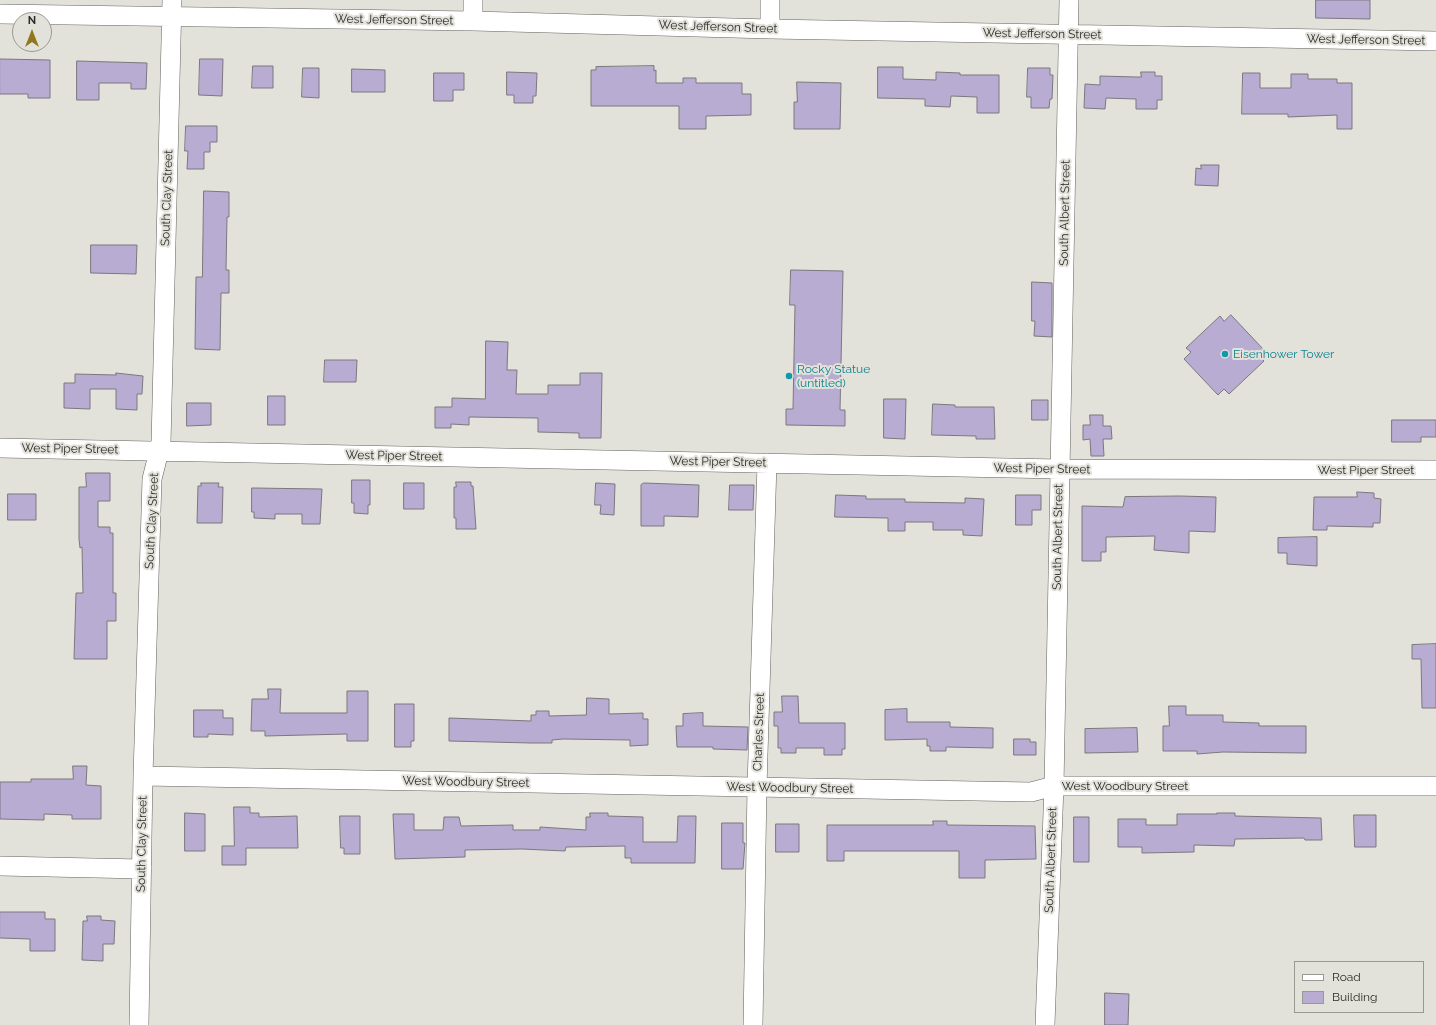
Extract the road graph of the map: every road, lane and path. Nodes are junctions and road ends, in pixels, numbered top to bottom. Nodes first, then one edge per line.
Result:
1 (473, 0) edge
2 (770, 0) edge
3 (1069, 0) edge
4 (172, 8) edge
5 (0, 14) edge
6 (473, 21) junction
7 (770, 29) junction
8 (1069, 34) junction
9 (1436, 41) edge
10 (0, 448) edge
11 (159, 451) junction
12 (767, 463) junction
13 (1059, 469) junction
14 (1436, 470) edge
15 (144, 776) junction
16 (1054, 786) junction
17 (1436, 786) edge
18 (757, 787) junction
19 (0, 866) edge
20 (142, 869) junction
21 (140, 1025) edge
22 (753, 1025) edge
23 (1045, 1025) edge

1 - 6 street
2 - 7 street
3 - 8 street, South Albert Street
4 - 5 street, West Jefferson Street
4 - 6 street, West Jefferson Street
4 - 11 street, South Clay Street
6 - 7 street, West Jefferson Street
7 - 8 street, West Jefferson Street
8 - 9 street, West Jefferson Street
8 - 13 street, South Albert Street
10 - 11 street, West Piper Street
11 - 12 street, West Piper Street
11 - 15 street, South Clay Street
12 - 13 street, West Piper Street
12 - 18 street, Charles Street
13 - 14 street, West Piper Street
13 - 16 street, South Albert Street
15 - 18 street, West Woodbury Street
15 - 20 street, South Clay Street
16 - 17 street, West Woodbury Street
16 - 18 street, West Woodbury Street
16 - 23 street, South Albert Street
18 - 22 street, Charles Street
19 - 20 street
20 - 21 street, South Clay Street

